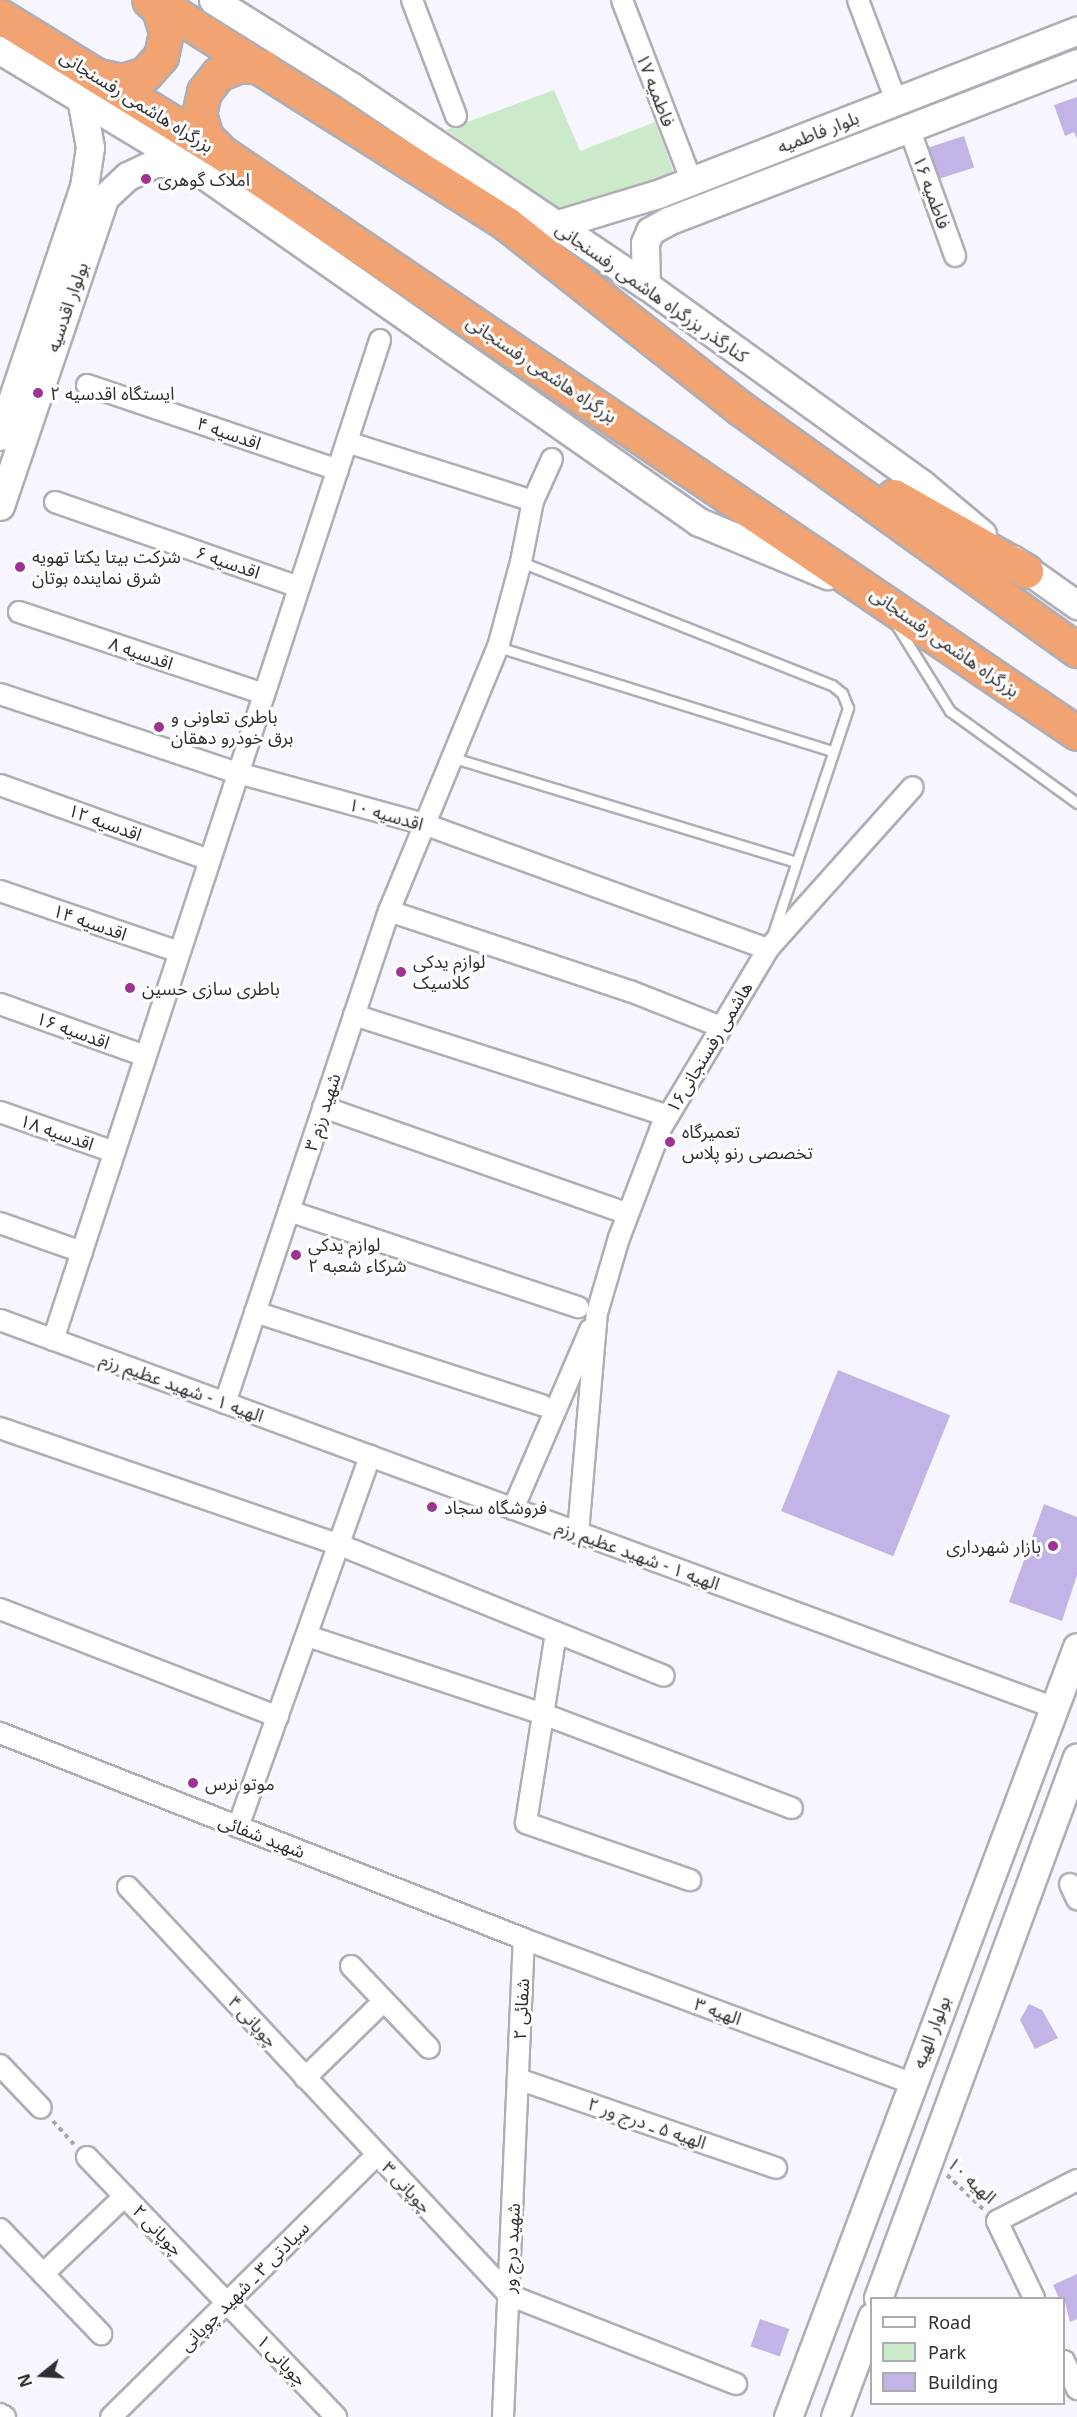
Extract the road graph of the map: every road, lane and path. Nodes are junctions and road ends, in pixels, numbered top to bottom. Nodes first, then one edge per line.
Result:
1 (151, 0) edge
2 (213, 0) edge
3 (412, 0) edge
4 (622, 0) edge
5 (858, 0) edge
6 (0, 16) edge
7 (1077, 31) edge
8 (0, 50) edge
9 (1077, 63) edge
10 (263, 67) junction
11 (90, 87) junction
12 (897, 103) junction
13 (456, 117) dead end
14 (909, 128) junction
15 (222, 153) junction
16 (187, 163) junction
17 (690, 180) junction
18 (658, 194) junction
19 (668, 221) junction
20 (555, 225) junction
21 (955, 256) dead end
22 (646, 285) junction
23 (380, 340) dead end
24 (87, 385) dead end
25 (740, 408) junction
26 (0, 436) edge
27 (347, 442) junction
28 (552, 459) dead end
29 (338, 470) junction
30 (533, 501) junction
31 (55, 502) dead end
32 (0, 506) edge
33 (521, 562) junction
34 (1026, 571) junction
35 (299, 587) junction
36 (878, 596) junction
37 (1077, 605) edge
38 (19, 612) dead end
39 (498, 648) junction
40 (1077, 650) edge
41 (0, 694) edge
42 (264, 694) junction
43 (1077, 733) edge
44 (831, 752) junction
45 (454, 758) junction
46 (238, 773) junction
47 (0, 785) edge
48 (913, 788) dead end
49 (1077, 803) edge
50 (424, 824) junction
51 (210, 860) junction
52 (797, 862) junction
53 (0, 891) edge
54 (389, 911) junction
55 (768, 949) junction
56 (180, 952) junction
57 (0, 1004) edge
58 (354, 1015) junction
59 (721, 1027) junction
60 (146, 1056) junction
61 (323, 1107) junction
62 (0, 1112) edge
63 (668, 1116) junction
64 (114, 1152) junction
65 (289, 1211) junction
66 (628, 1214) junction
67 (0, 1223) edge
68 (82, 1252) junction
69 (578, 1307) dead end
70 (255, 1312) junction
71 (597, 1314) junction
72 (0, 1320) edge
73 (53, 1340) junction
74 (225, 1403) junction
75 (542, 1405) dead end
76 (0, 1428) edge
77 (370, 1456) junction
78 (513, 1509) junction
79 (578, 1533) junction
80 (340, 1545) junction
81 (0, 1609) edge
82 (556, 1633) junction
83 (307, 1636) junction
84 (1077, 1647) edge
85 (664, 1676) dead end
86 (1055, 1708) junction
87 (543, 1714) junction
88 (278, 1717) junction
89 (0, 1733) edge
90 (1077, 1757) edge
91 (792, 1808) dead end
92 (238, 1827) junction
93 (690, 1880) dead end
94 (128, 1887) dead end
95 (524, 1939) junction
96 (351, 1966) dead end
97 (384, 2001) junction
98 (429, 2048) dead end
99 (0, 2065) edge
100 (305, 2078) junction
101 (518, 2079) junction
102 (912, 2082) junction
103 (41, 2108) joint
104 (377, 2155) junction
105 (87, 2157) joint
106 (930, 2159) junction
107 (776, 2168) dead end
108 (1077, 2180) edge
109 (125, 2196) junction
110 (997, 2222) junction
111 (0, 2229) edge
112 (43, 2274) junction
113 (509, 2295) junction
114 (878, 2297) edge
115 (1034, 2297) edge
116 (227, 2303) junction
117 (870, 2322) edge
118 (101, 2334) dead end
119 (1065, 2363) edge
120 (736, 2384) dead end
121 (1077, 2389) edge
122 (0, 2414) edge
123 (5, 2417) edge
124 (111, 2417) edge
125 (336, 2417) edge
126 (503, 2417) edge
127 (788, 2417) edge
128 (835, 2417) edge

1 - 10 highway
1 - 11 highway
2 - 20 main road, کنارگذر بزرگراه هاشمی رفسنجانی
3 - 13 street
4 - 17 street, فاطمیه ۱۷
5 - 12 street
6 - 11 highway, بزرگراه هاشمی رفسنجانی
7 - 12 main road, بلوار فاطمیه
8 - 11 main road
9 - 14 main road, بلوار فاطمیه
10 - 15 highway
10 - 25 highway
11 - 15 highway, بزرگراه هاشمی رفسنجانی
11 - 16 main road
11 - 26 main road, بولوار اقدسیه
12 - 17 main road, بلوار فاطمیه
14 - 19 main road, بلوار فاطمیه
14 - 21 street, فاطمیه ۱۶
15 - 36 highway, بزرگراه هاشمی رفسنجانی
16 - 32 main road, بولوار اقدسیه
16 - 36 main road
17 - 18 main road, بلوار فاطمیه
18 - 19 main road
18 - 20 main road, بلوار فاطمیه
19 - 22 main road, بلوار فاطمیه
20 - 22 main road, کنارگذر بزرگراه هاشمی رفسنجانی
22 - 34 main road, کنارگذر بزرگراه هاشمی رفسنجانی
23 - 27 street
24 - 29 street, اقدسیه ۴
25 - 34 highway
25 - 40 highway
27 - 29 street
27 - 30 street
28 - 30 street, شهید رزم ۳
29 - 35 street
30 - 33 street, شهید رزم ۳
31 - 35 street, اقدسیه ۶
33 - 39 street, شهید رزم ۳
33 - 44 lane
34 - 37 main road, کنارگذر بزرگراه هاشمی رفسنجانی
35 - 42 street
36 - 43 highway, بزرگراه هاشمی رفسنجانی
36 - 49 lane
38 - 42 street, اقدسیه ۸
39 - 44 lane
39 - 45 street, شهید رزم ۳
41 - 46 street, اقدسیه ۱۰
42 - 46 street
44 - 52 lane
45 - 50 street, شهید رزم ۳
45 - 52 lane
46 - 50 street, اقدسیه ۱۰
46 - 51 street
47 - 51 street, اقدسیه ۱۲
48 - 55 street, هاشمی رفسنجانی۱۶
50 - 54 street, شهید رزم ۳
50 - 55 street, اقدسیه ۱۰
51 - 56 street
52 - 55 lane
53 - 56 street, اقدسیه ۱۴
54 - 58 street, شهید رزم ۳
54 - 59 street
55 - 59 street, هاشمی رفسنجانی۱۶
56 - 60 street
57 - 60 street, اقدسیه ۱۶
58 - 61 street, شهید رزم ۳
58 - 63 street
59 - 63 street, هاشمی رفسنجانی۱۶
60 - 64 street
61 - 65 street, شهید رزم ۳
61 - 66 street
62 - 64 street, اقدسیه ۱۸
63 - 66 street, هاشمی رفسنجانی۱۶
64 - 68 street
65 - 69 street
65 - 70 street, شهید رزم ۳
66 - 71 street, هاشمی رفسنجانی۱۶
67 - 68 street
68 - 73 street
70 - 74 street, شهید رزم ۳
70 - 75 street
71 - 78 street
71 - 79 street, هاشمی رفسنجانی۱۶
72 - 73 street, الهیه ۱ - شهید عظیم رزم
73 - 74 street, الهیه ۱ - شهید عظیم رزم
74 - 77 street, الهیه ۱ - شهید عظیم رزم
76 - 80 street
77 - 78 street, الهیه ۱ - شهید عظیم رزم
77 - 80 street
78 - 79 street, الهیه ۱ - شهید عظیم رزم
79 - 86 street, الهیه ۱ - شهید عظیم رزم
80 - 82 street
80 - 83 street
81 - 88 street
82 - 85 street
82 - 87 street
83 - 87 street
83 - 88 street
84 - 86 main road, بولوار الهیه
86 - 102 main road, بولوار الهیه
87 - 91 street
87 - 93 street
88 - 92 street
89 - 92 street, شهید شفائی
90 - 106 main road
92 - 95 street, شهید شفائی
94 - 100 street, چوپانی ۴
95 - 101 street, شفائی ۲
95 - 102 street, الهیه ۳
96 - 97 street
97 - 98 street
97 - 100 street
99 - 103 street
100 - 104 street, چوپانی ۴
101 - 107 street, الهیه ۵ ـ درج ور ۲
101 - 113 street, شهید درج ور
102 - 127 main road, بولوار الهیه
103 - 105 path
104 - 113 street, چوپانی ۳
104 - 116 street, سیادتی ۳ ـ شهید چوپانی
105 - 109 street, چوپانی ۲
106 - 110 path, الهیه ۱۰
106 - 114 main road
108 - 110 street
109 - 112 street
109 - 116 street, چوپانی ۲
110 - 115 street
111 - 112 street
112 - 118 street
113 - 120 street
113 - 126 street, شهید درج ور
116 - 124 street, سیادتی ۳ ـ شهید چوپانی
116 - 125 street, چوپانی ۱
117 - 128 main road
119 - 121 street
122 - 123 street

